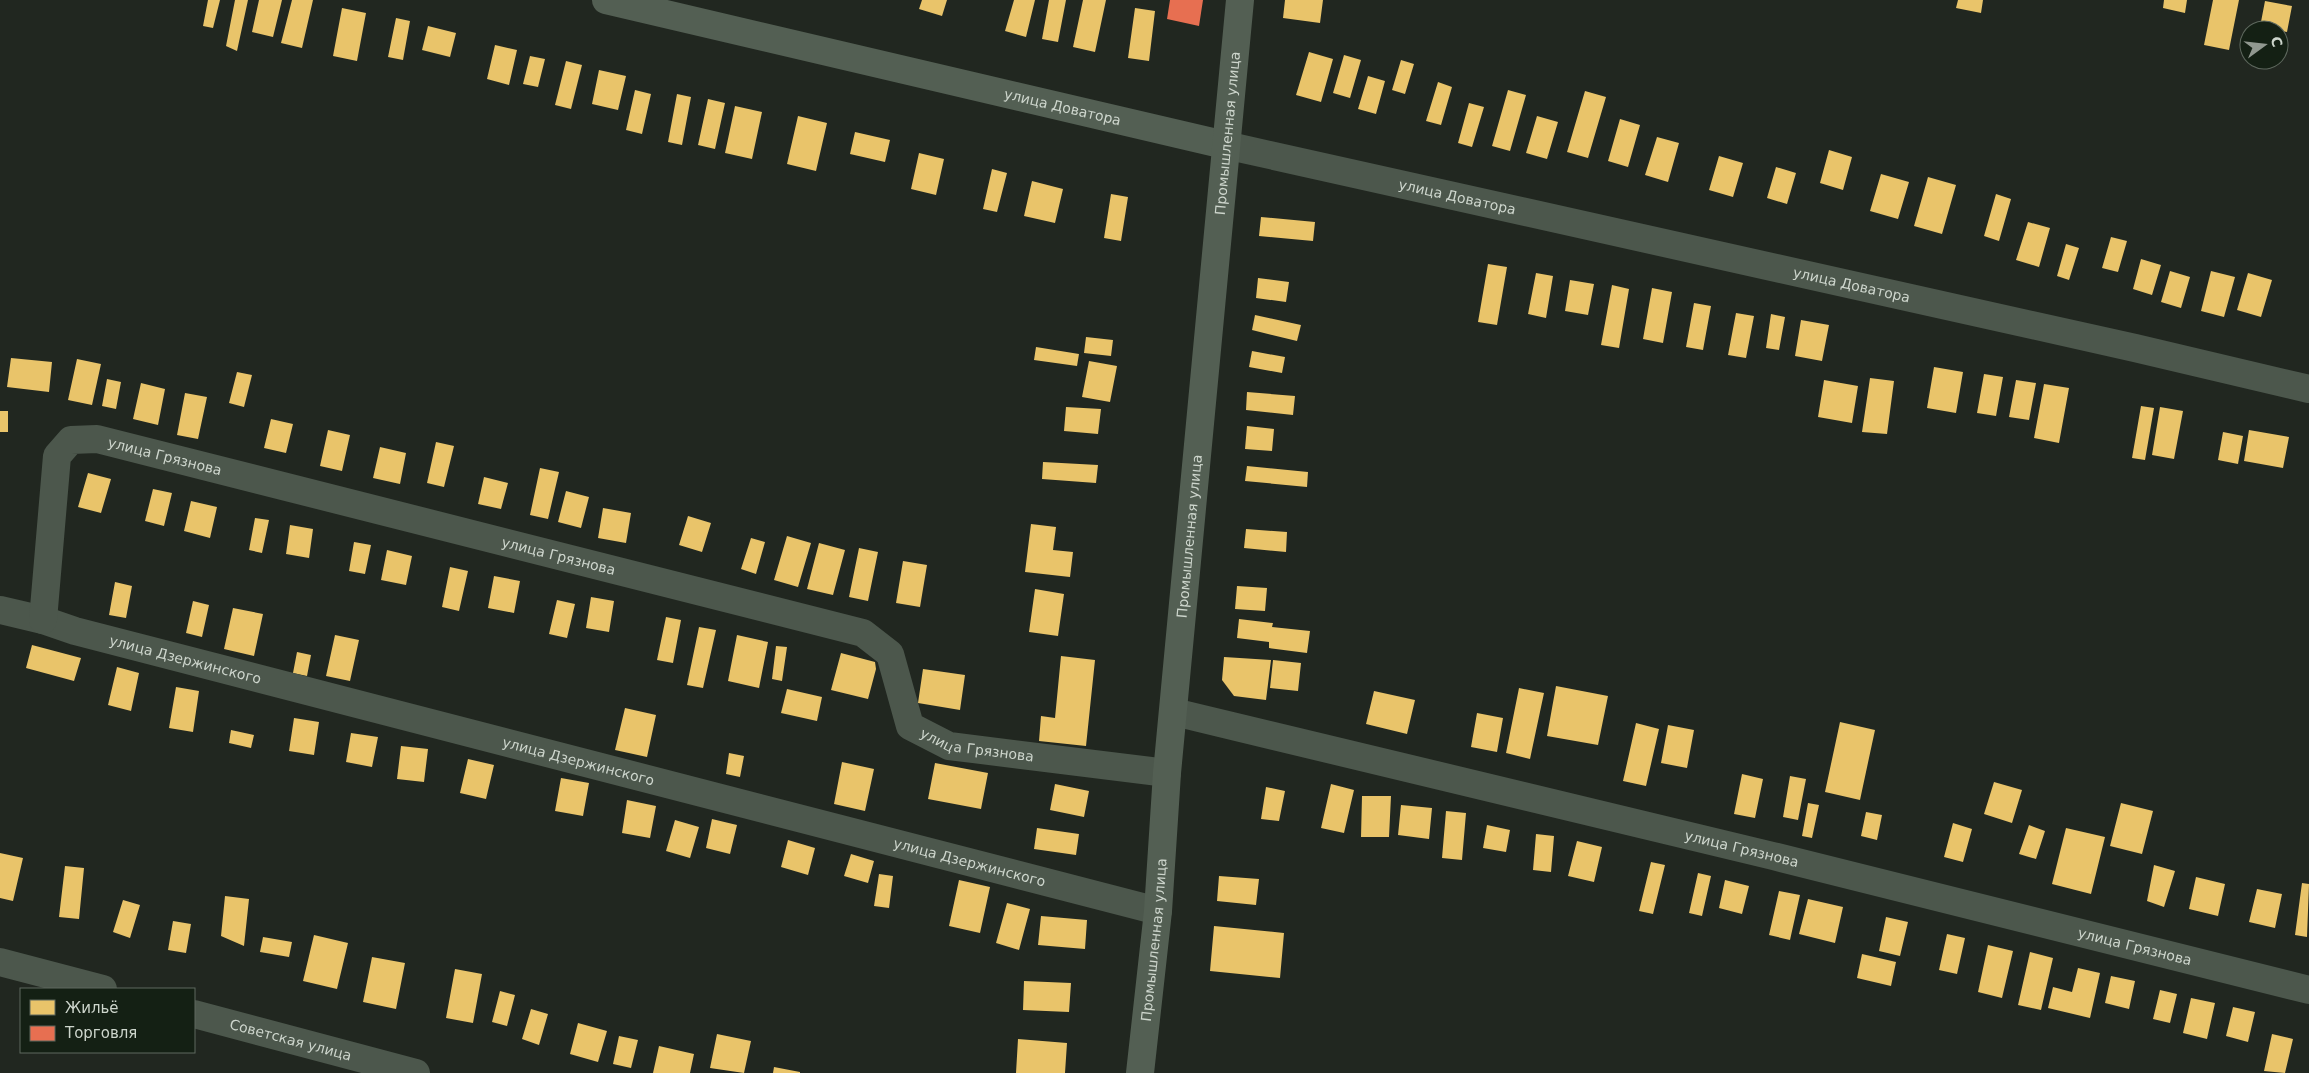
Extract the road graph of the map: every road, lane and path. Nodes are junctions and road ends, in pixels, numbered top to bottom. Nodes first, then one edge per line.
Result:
1 (606, 0) edge
2 (1240, 0) edge
3 (1225, 145) junction
4 (2309, 388) edge
5 (0, 610) edge
6 (43, 620) junction
7 (1174, 712) junction
8 (1167, 773) junction
9 (1158, 911) junction
10 (0, 962) edge
11 (99, 988) edge
12 (2309, 990) edge
13 (195, 1014) edge
14 (416, 1073) edge
15 (1140, 1073) edge

1 - 3 main road, улица Доватора
2 - 3 main road, Промышленная улица
3 - 4 street, улица Доватора
3 - 7 main road, Промышленная улица
5 - 6 street, улица Дзержинского
6 - 8 street, улица Грязнова
6 - 9 street, улица Дзержинского
7 - 8 main road, Промышленная улица
7 - 12 street, улица Грязнова
8 - 9 main road, Промышленная улица
9 - 15 main road, Промышленная улица
10 - 11 street
13 - 14 street, Советская улица

